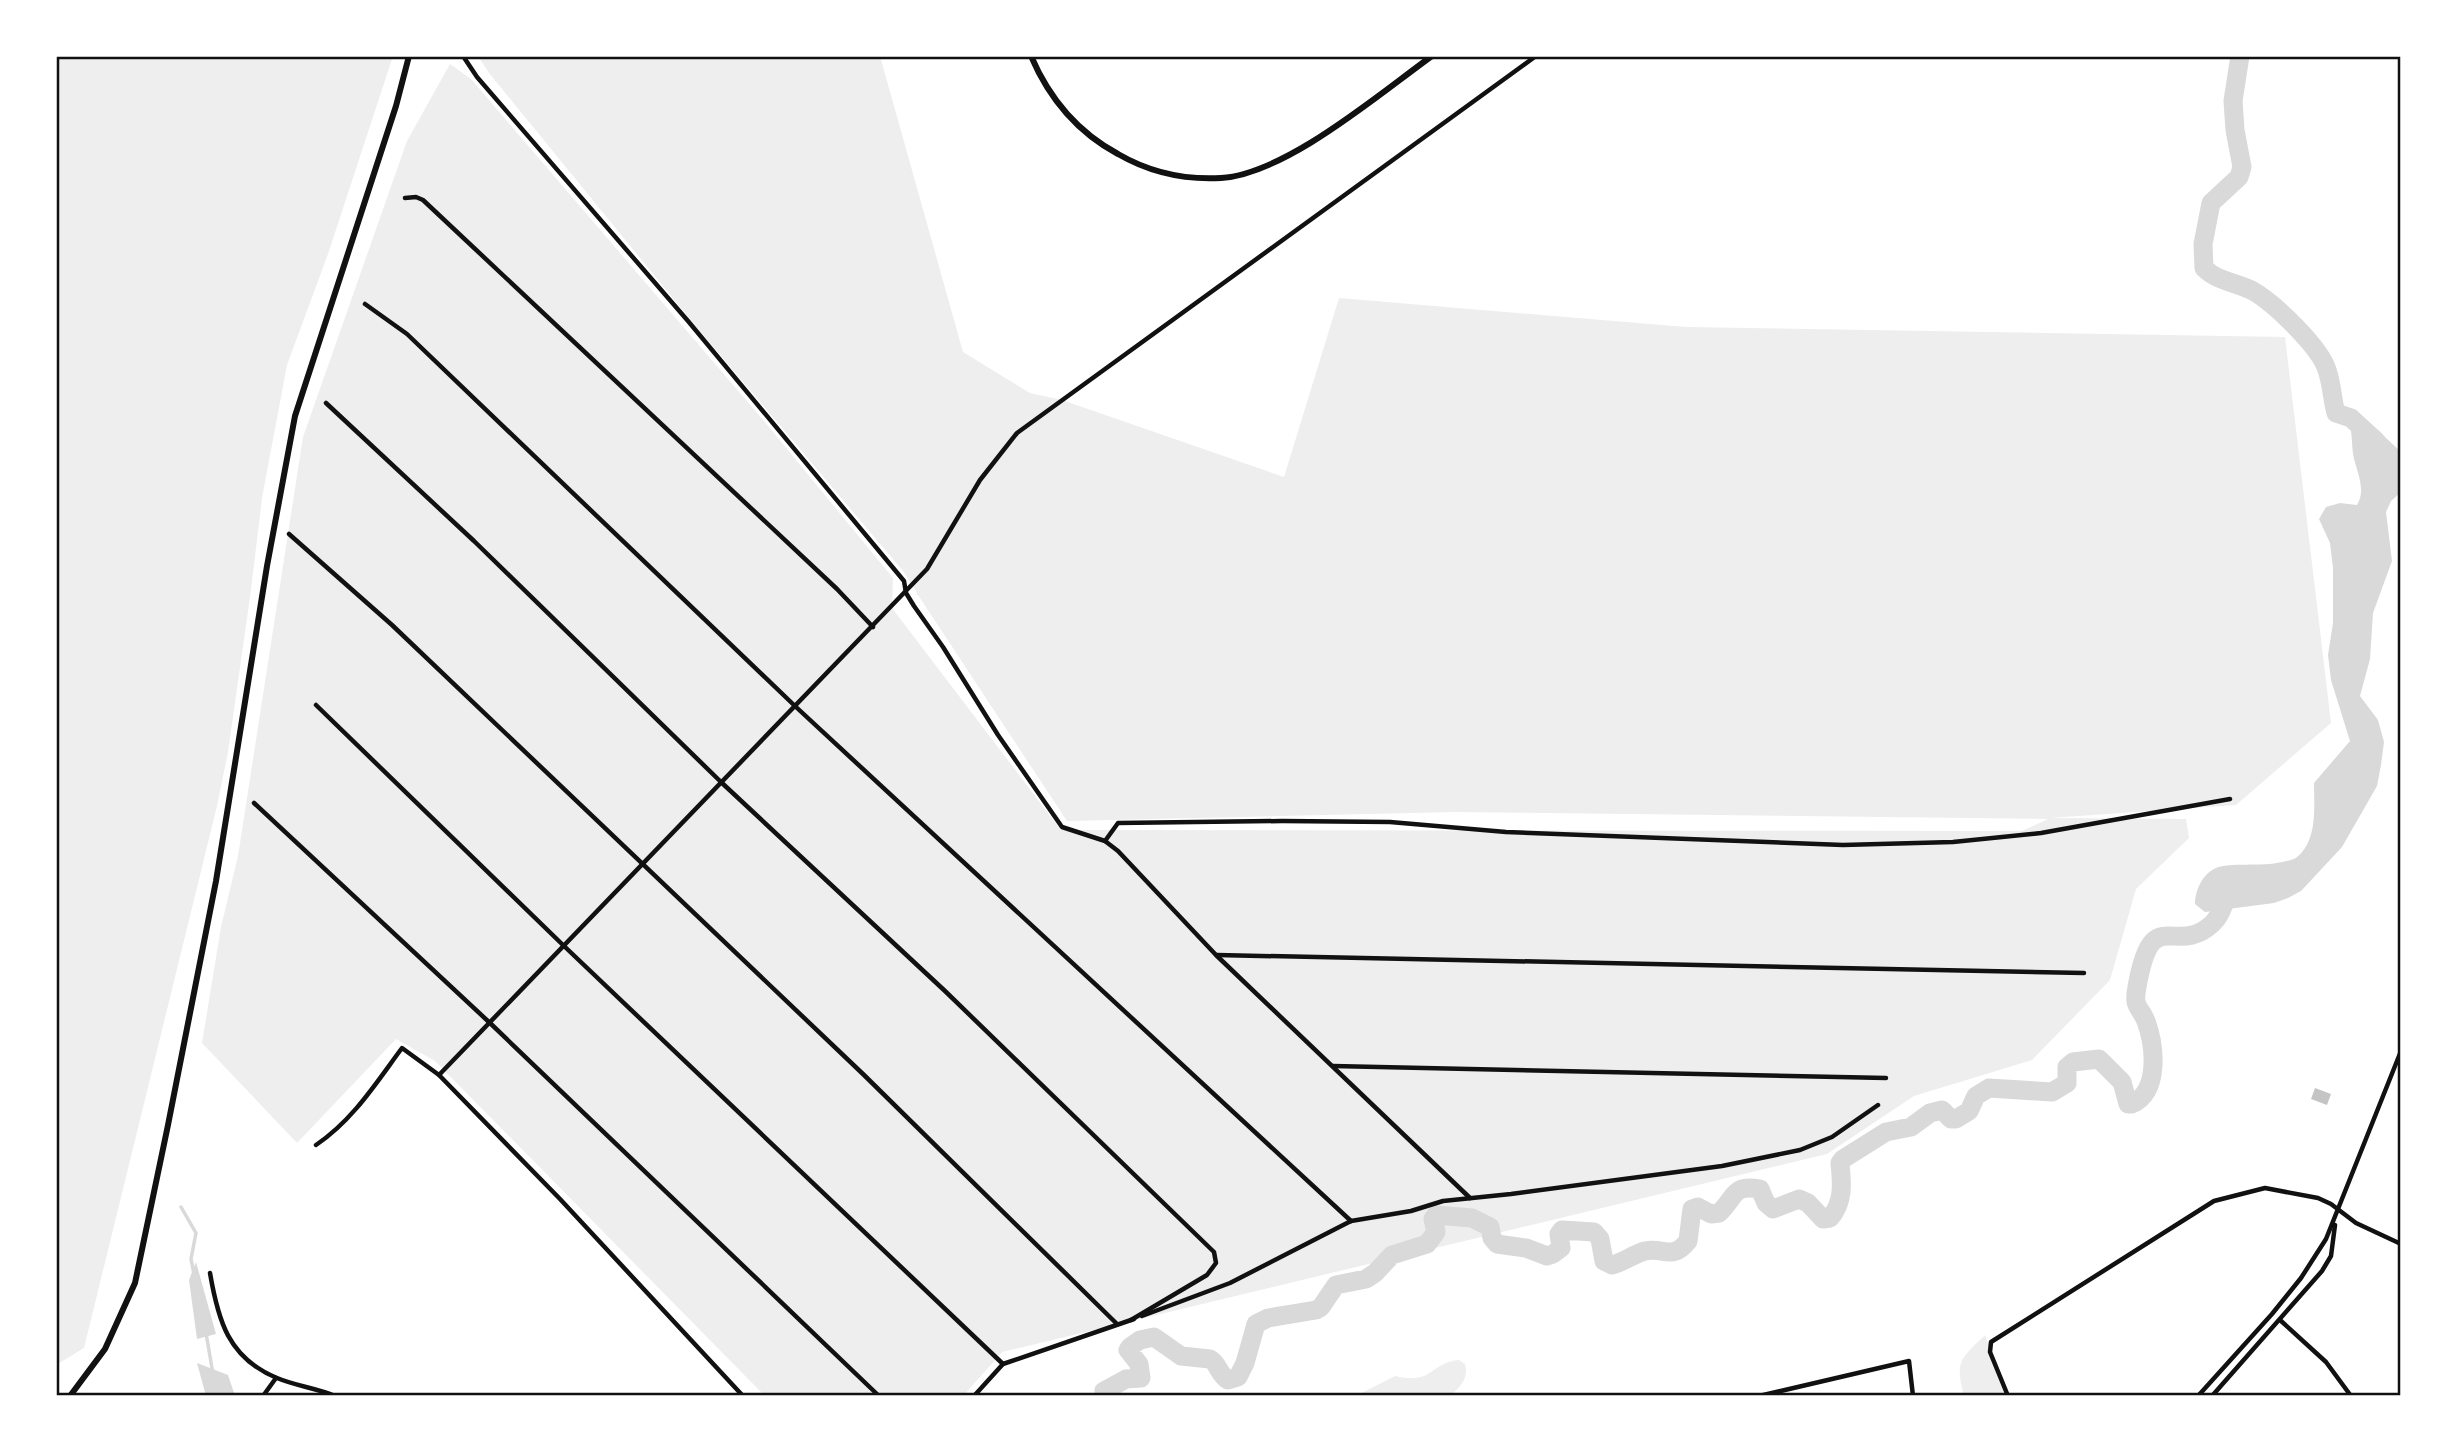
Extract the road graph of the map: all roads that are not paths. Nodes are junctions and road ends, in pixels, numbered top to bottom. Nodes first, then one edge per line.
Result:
1 (409, 56) edge
2 (463, 56) edge
3 (1031, 56) edge
4 (1432, 56) edge
5 (1536, 56) edge
6 (405, 198) dead end
7 (365, 304) dead end
8 (326, 403) dead end
9 (289, 534) dead end
10 (906, 593) junction
11 (873, 627) junction
12 (316, 705) dead end
13 (796, 707) junction
14 (722, 783) junction
15 (2230, 799) dead end
16 (254, 803) dead end
17 (1105, 841) junction
18 (642, 864) junction
19 (564, 946) junction
20 (1216, 955) junction
21 (2084, 973) dead end
22 (490, 1023) junction
23 (2401, 1052) edge
24 (1333, 1066) junction
25 (439, 1075) junction
26 (1886, 1077) dead end
27 (1878, 1105) dead end
28 (316, 1145) dead end
29 (1470, 1198) junction
30 (2339, 1210) junction
31 (2336, 1220) junction
32 (1351, 1221) junction
33 (2401, 1244) edge
34 (210, 1273) dead end
35 (1131, 1320) junction
36 (2280, 1320) junction
37 (1117, 1324) junction
38 (1003, 1364) junction
39 (276, 1378) junction
40 (1782, 1393) edge
41 (70, 1396) edge
42 (263, 1396) edge
43 (335, 1396) edge
44 (743, 1396) edge
45 (878, 1396) edge
46 (974, 1396) edge
47 (1759, 1396) edge
48 (1913, 1396) edge
49 (2008, 1396) edge
50 (2198, 1396) edge
51 (2212, 1396) edge
52 (2351, 1396) edge

1 - 41 main road
2 - 10 street
3 - 4 main road
5 - 10 street
6 - 11 street
7 - 13 street
8 - 14 street
9 - 18 street
10 - 11 street
10 - 17 street
11 - 13 street
12 - 19 street
13 - 14 street
13 - 32 street
14 - 18 street
14 - 35 street
15 - 17 street
16 - 22 street
17 - 20 street
18 - 19 street
18 - 37 street
19 - 22 street
19 - 38 street
20 - 21 street
20 - 24 street
22 - 25 street
22 - 45 street
23 - 30 street
24 - 26 street
24 - 29 street
25 - 28 street
25 - 44 street
27 - 29 street
29 - 32 street
30 - 31 street
30 - 33 street
30 - 49 street
31 - 36 street
31 - 50 street
32 - 35 street
34 - 39 street
35 - 37 street
36 - 51 street
36 - 52 street
37 - 38 street
38 - 46 street
39 - 42 street
39 - 43 street
40 - 47 street
40 - 48 street

